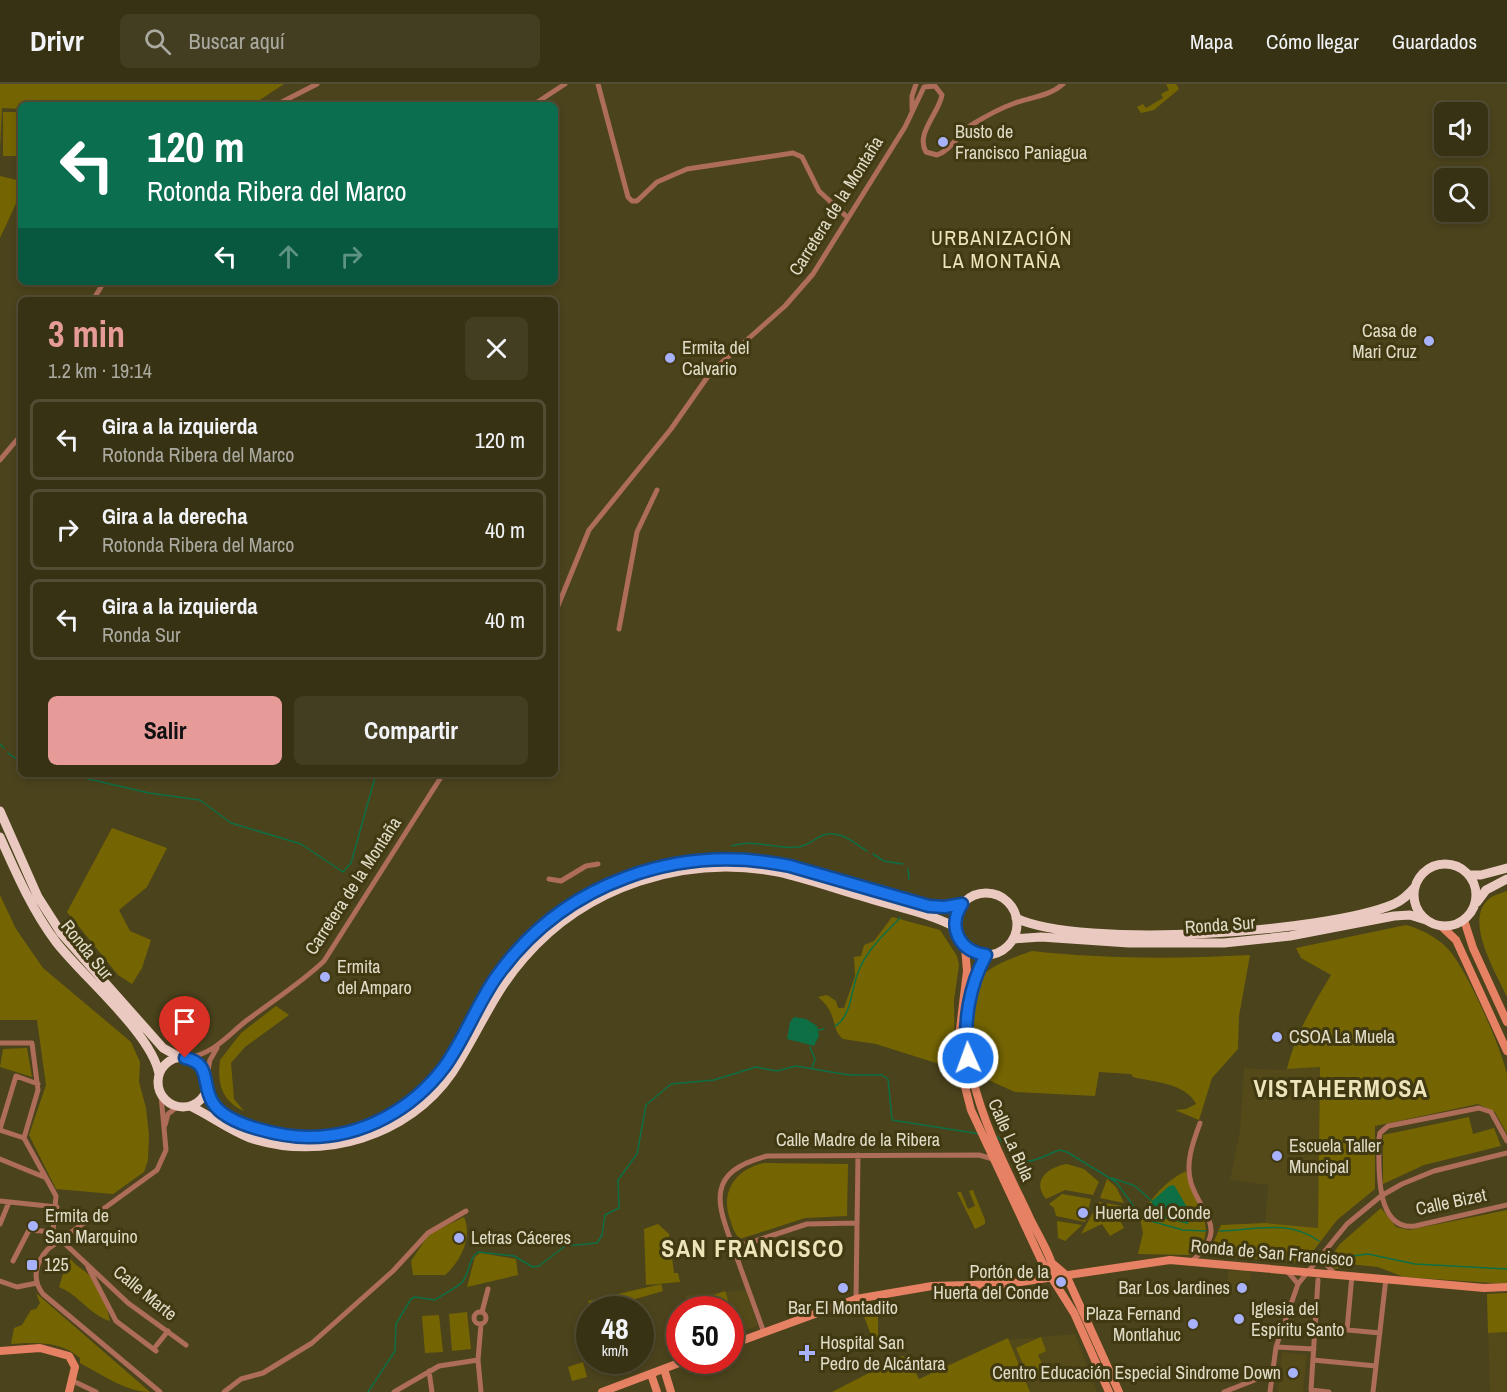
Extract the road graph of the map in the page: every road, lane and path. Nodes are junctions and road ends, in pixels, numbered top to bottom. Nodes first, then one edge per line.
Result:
1 (317, 84) edge
2 (565, 84) edge
3 (598, 84) edge
4 (916, 84) edge
5 (1063, 84) edge
6 (282, 102) edge
7 (538, 102) edge
8 (912, 111) junction
9 (848, 218) junction
10 (18, 439) edge
11 (0, 460) edge
12 (657, 490) dead end
13 (558, 606) edge
14 (619, 629) dead end
15 (441, 777) edge
16 (0, 811) edge
17 (4, 835) edge
18 (598, 864) dead end
19 (1507, 868) edge
20 (1469, 875) junction
21 (549, 879) dead end
22 (1507, 879) edge
23 (1415, 888) junction
24 (1476, 903) junction
25 (962, 904) junction
26 (1016, 918) junction
27 (1426, 920) junction
28 (1464, 920) junction
29 (1441, 926) junction
30 (955, 927) junction
31 (1013, 939) junction
32 (965, 947) junction
33 (986, 955) junction
34 (1507, 1022) edge
35 (0, 1043) edge
36 (218, 1047) junction
37 (1507, 1051) edge
38 (185, 1058) junction
39 (159, 1074) junction
40 (207, 1075) junction
41 (38, 1084) junction
42 (207, 1087) junction
43 (162, 1095) junction
44 (190, 1106) junction
45 (177, 1107) junction
46 (1199, 1125) dead end
47 (164, 1126) junction
48 (0, 1129) edge
49 (24, 1138) junction
50 (1507, 1142) edge
51 (1507, 1153) edge
52 (858, 1155) junction
53 (981, 1156) joint
54 (0, 1159) edge
55 (993, 1160) junction
56 (44, 1177) junction
57 (1381, 1196) junction
58 (0, 1201) edge
59 (9, 1202) junction
60 (1507, 1205) edge
61 (57, 1207) junction
62 (466, 1211) dead end
63 (857, 1223) junction
64 (0, 1224) edge
65 (53, 1232) junction
66 (59, 1241) junction
67 (732, 1244) junction
68 (1320, 1257) junction
69 (1193, 1260) junction
70 (13, 1262) dead end
71 (1047, 1263) junction
72 (88, 1265) junction
73 (1283, 1268) junction
74 (1308, 1270) junction
75 (1333, 1272) junction
76 (1352, 1274) junction
77 (1051, 1275) junction
78 (1386, 1278) junction
79 (1318, 1280) dead end
80 (2, 1282) edge
81 (37, 1283) junction
82 (1298, 1284) junction
83 (1507, 1287) edge
84 (488, 1288) dead end
85 (0, 1291) edge
86 (856, 1299) junction
87 (1078, 1312) junction
88 (1316, 1327) junction
89 (1347, 1330) junction
90 (168, 1331) junction
91 (764, 1333) junction
92 (1380, 1333) junction
93 (744, 1340) edge
94 (186, 1345) dead end
95 (1276, 1347) junction
96 (1314, 1349) junction
97 (0, 1351) edge
98 (478, 1360) junction
99 (1313, 1360) junction
100 (1376, 1366) junction
101 (664, 1369) joint
102 (429, 1371) junction
103 (654, 1373) edge
104 (1272, 1373) junction
105 (651, 1374) joint
106 (73, 1381) junction
107 (1237, 1389) edge
108 (69, 1392) edge
109 (96, 1392) edge
110 (160, 1392) edge
111 (224, 1392) edge
112 (395, 1392) edge
113 (432, 1392) edge
114 (482, 1392) edge
115 (602, 1392) edge
116 (657, 1392) edge
117 (670, 1392) edge
118 (1109, 1392) edge
119 (1119, 1392) edge
120 (1224, 1392) edge
121 (1270, 1392) edge
122 (1329, 1392) edge
123 (1373, 1392) edge

1 - 6 street
2 - 7 street
3 - 9 street
4 - 8 street
5 - 8 street, Carretera de la Montaña
8 - 9 street, Carretera de la Montaña
9 - 13 street, Carretera de la Montaña
10 - 11 street
12 - 14 street
15 - 36 street, Carretera de la Montaña
16 - 17 highway
17 - 38 highway, Ronda Sur
17 - 39 highway, Ronda Sur
18 - 21 street
19 - 20 highway
20 - 23 highway
20 - 24 highway
22 - 24 highway
23 - 26 highway, Ronda Sur
23 - 27 highway
24 - 28 highway
25 - 26 highway
25 - 30 highway
25 - 42 highway
26 - 31 highway
27 - 29 highway
27 - 31 highway, Ronda Sur
28 - 29 highway
28 - 34 main road
29 - 37 main road
30 - 32 highway
30 - 44 highway
31 - 33 highway
32 - 33 highway
32 - 55 main road, Calle La Bula
33 - 71 main road, Calle La Bula
35 - 41 street
36 - 38 street, Carretera de la Montaña
36 - 40 street, Carretera de la Montaña
38 - 39 highway
38 - 40 highway
39 - 43 highway
40 - 42 highway
41 - 48 street
41 - 49 street
42 - 44 highway
43 - 45 highway
43 - 47 street
44 - 45 highway
45 - 47 street
46 - 69 street
47 - 66 street
48 - 49 street
49 - 56 street
50 - 57 street
51 - 57 street
52 - 53 street, Calle Madre de la Ribera
52 - 63 street
52 - 67 street, Calle Madre de la Ribera
53 - 55 street, Calle La Bula
54 - 56 street
55 - 71 main road, Calle La Bula
56 - 61 street
57 - 60 street, Calle Bizet
57 - 68 street
58 - 59 street
59 - 61 street
59 - 64 street
61 - 65 street
62 - 111 street
63 - 67 street
63 - 86 street
65 - 66 street
65 - 70 street
66 - 72 street, Calle Marte
66 - 81 street
67 - 91 street, Calle Madre de la Ribera
68 - 74 street
68 - 75 street
69 - 73 main road, Ronda de San Francisco
69 - 77 main road, Ronda de San Francisco
71 - 77 main road, Calle La Bula
71 - 77 main road, Calle La Bula
72 - 90 street, Calle Marte
72 - 90 street
73 - 74 main road, Ronda de San Francisco
73 - 82 street
74 - 75 main road, Ronda de San Francisco
74 - 82 street
75 - 76 main road, Ronda de San Francisco
76 - 78 main road, Ronda de San Francisco
76 - 89 street
77 - 86 main road, Ronda de San Francisco
77 - 87 main road
77 - 87 main road
78 - 83 main road, Ronda de San Francisco
78 - 92 street
79 - 88 street
80 - 81 street
80 - 85 street
81 - 110 street
82 - 95 street
84 - 98 street
86 - 91 main road, Ronda de San Francisco
87 - 118 main road
87 - 119 main road
88 - 89 street
88 - 96 street
89 - 92 street
90 - 94 street, Calle Marte
91 - 93 main road, Ronda de San Francisco
92 - 100 street
95 - 96 street
95 - 104 street
96 - 99 street
97 - 106 main road
98 - 102 street
98 - 114 street
99 - 100 street
99 - 122 street
100 - 123 street
101 - 103 main road
101 - 117 main road
102 - 112 street
102 - 113 street
104 - 107 street
104 - 121 street
105 - 115 main road
105 - 116 main road
106 - 108 main road
106 - 109 street
107 - 120 street

